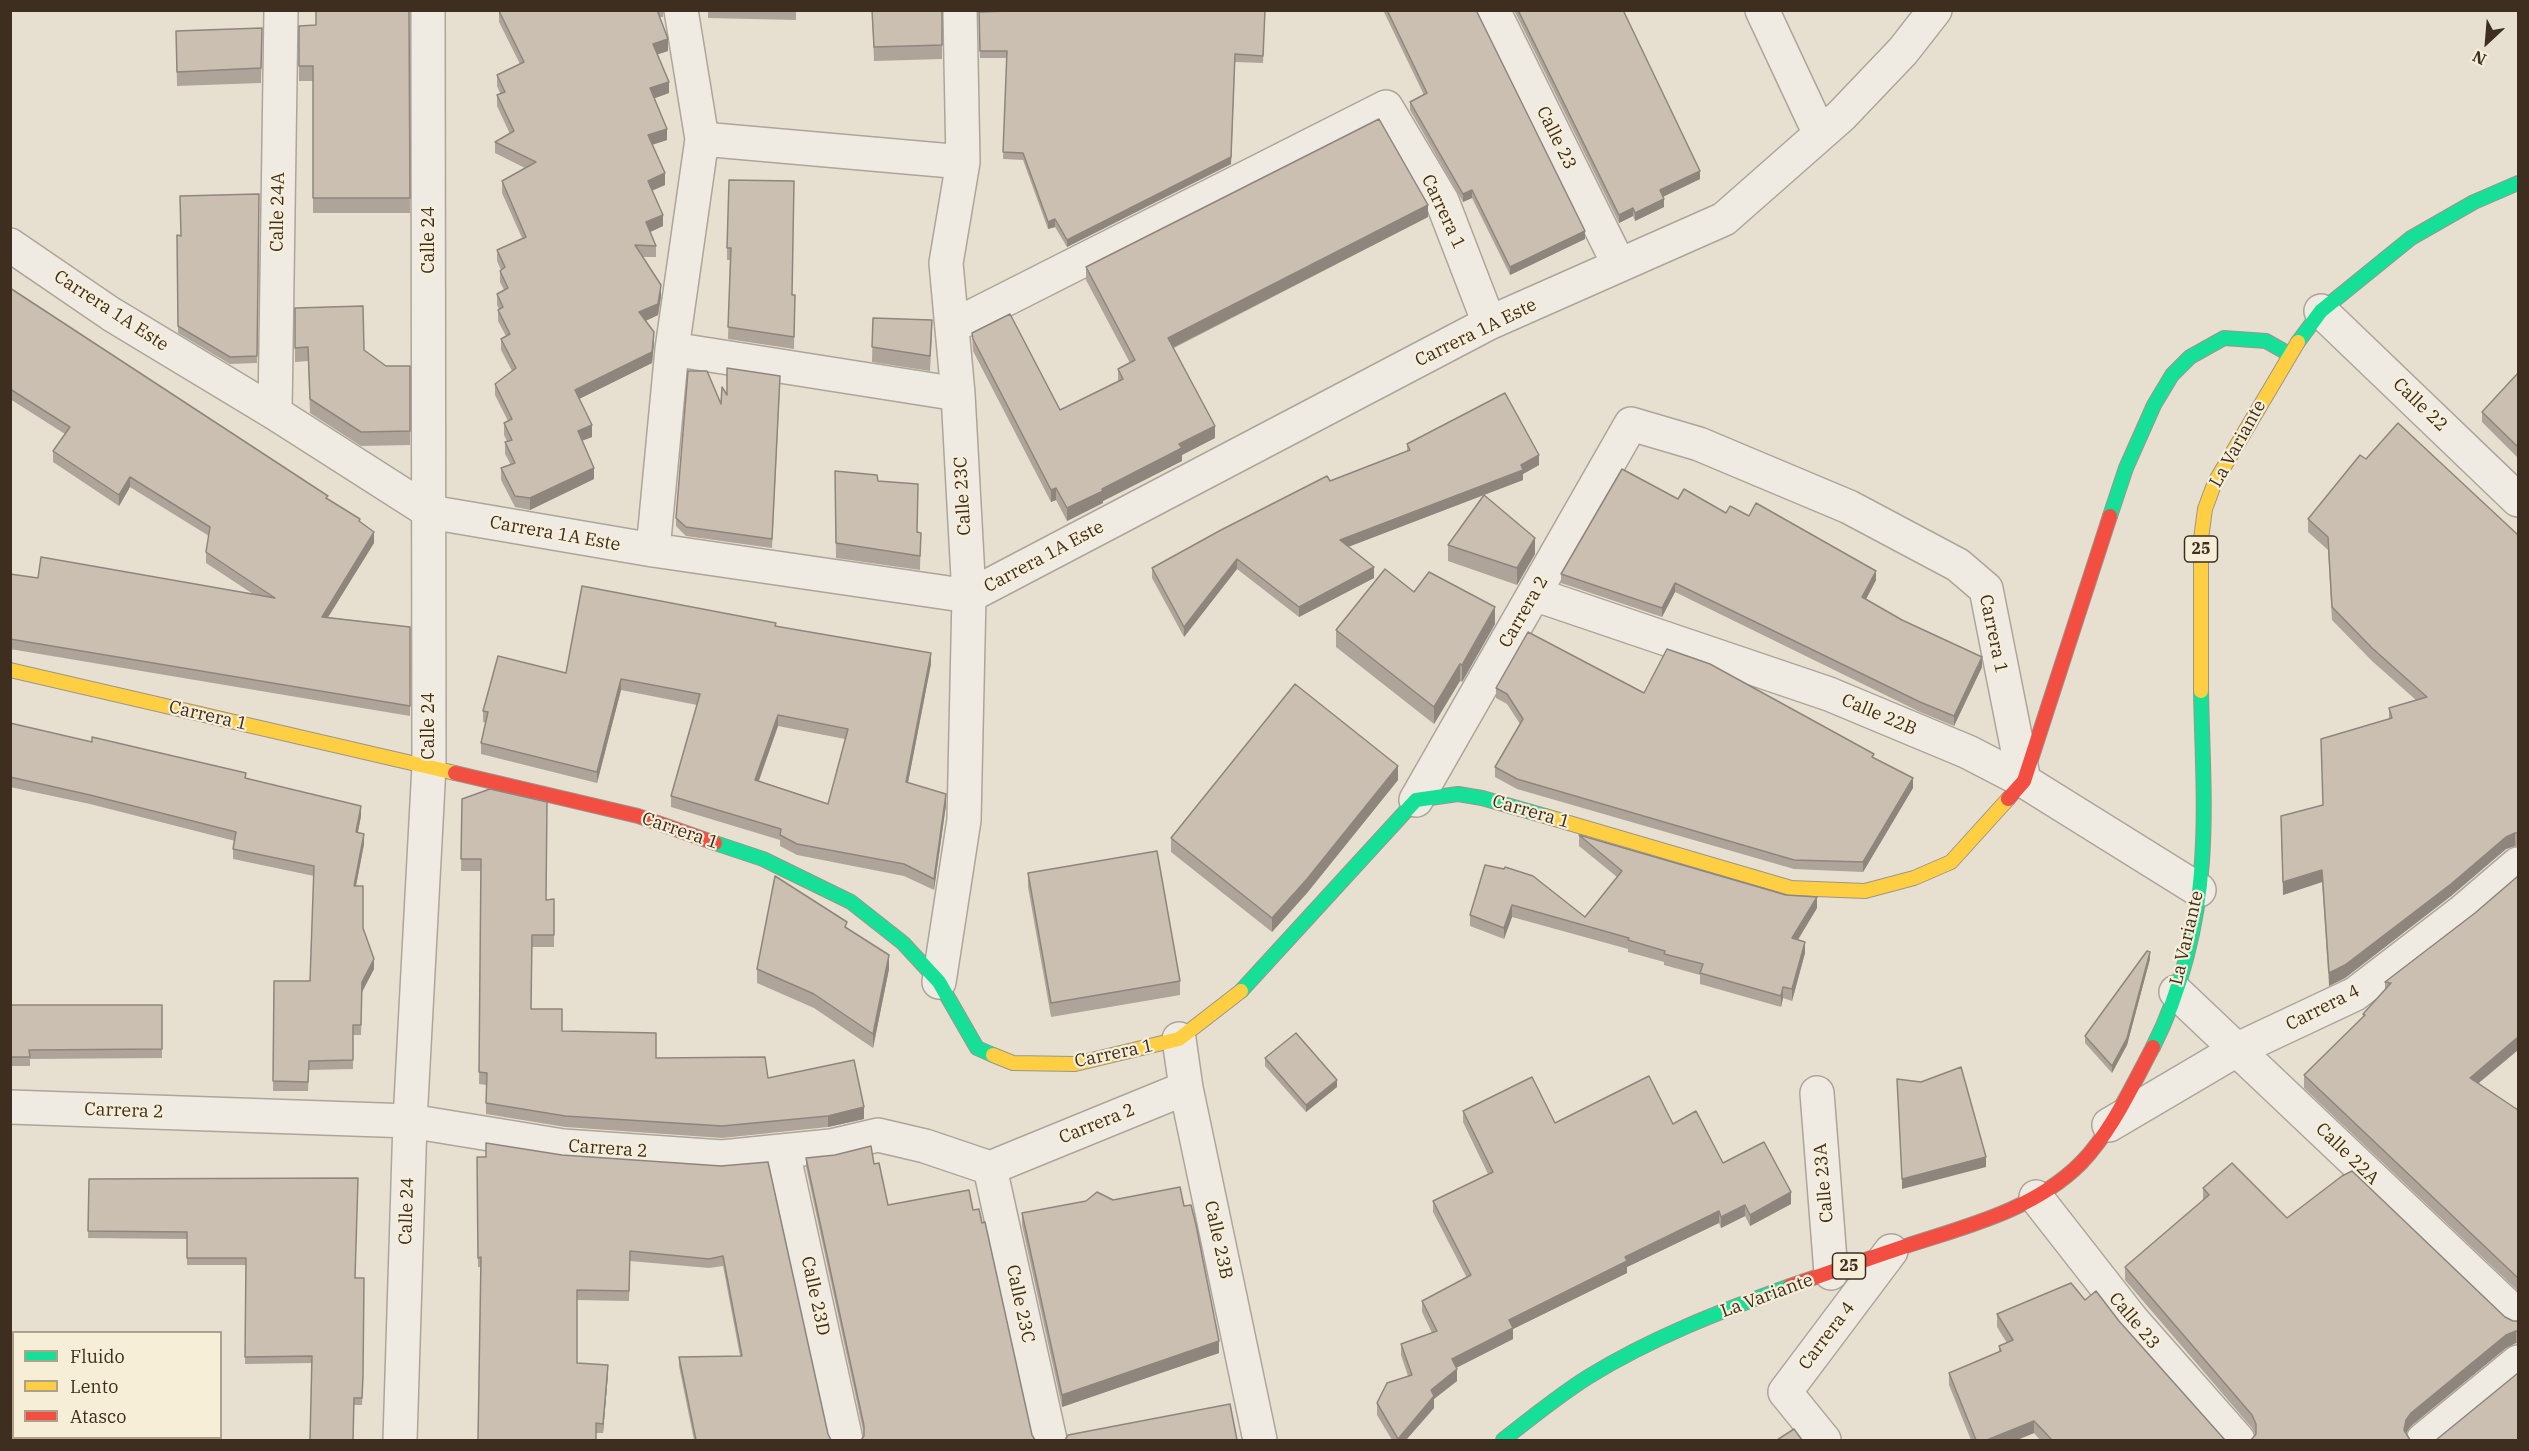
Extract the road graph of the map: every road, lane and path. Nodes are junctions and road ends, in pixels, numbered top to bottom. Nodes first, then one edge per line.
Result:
1 (280, 10) edge
2 (428, 10) edge
3 (681, 10) edge
4 (960, 10) edge
5 (1493, 10) edge
6 (1762, 10) edge
7 (1935, 10) edge
8 (1820, 134) junction
9 (702, 139) junction
10 (963, 162) junction
11 (2518, 183) edge
12 (10, 245) edge
13 (1619, 265) junction
14 (2321, 311) junction
15 (1489, 323) junction
16 (953, 327) junction
17 (672, 349) junction
18 (2289, 354) junction
19 (958, 394) junction
20 (275, 412) junction
21 (1631, 424) joint
22 (2518, 500) edge
23 (430, 512) junction
24 (653, 550) junction
25 (1534, 594) junction
26 (969, 596) junction
27 (10, 670) edge
28 (429, 766) junction
29 (2024, 781) junction
30 (1416, 800) junction
31 (2518, 864) edge
32 (2199, 890) junction
33 (939, 982) junction
34 (2176, 992) junction
35 (1179, 1039) junction
36 (2238, 1049) junction
37 (1186, 1088) junction
38 (1817, 1093) dead end
39 (10, 1107) edge
40 (410, 1121) junction
41 (2109, 1125) junction
42 (783, 1152) junction
43 (990, 1168) junction
44 (2036, 1197) junction
45 (1891, 1251) junction
46 (1831, 1273) junction
47 (2518, 1316) edge
48 (2518, 1362) edge
49 (400, 1440) edge
50 (846, 1440) edge
51 (1050, 1440) edge
52 (1260, 1440) edge
53 (1503, 1440) edge
54 (1824, 1440) edge
55 (2238, 1440) edge
56 (2422, 1440) edge

1 - 20 street, Calle 24A
2 - 23 street, Calle 24
3 - 9 street
4 - 10 street, Calle 23C
5 - 13 street, Calle 23
6 - 8 street
7 - 8 street, Carrera 1A Este
8 - 13 street, Carrera 1A Este
9 - 10 street
9 - 17 street
10 - 16 street, Calle 23C
11 - 14 street, La Variante / 25
12 - 20 street, Carrera 1A Este
13 - 15 street, Carrera 1A Este
14 - 18 street, La Variante / 25
14 - 22 street, Calle 22
15 - 16 street, Carrera 1
15 - 26 street, Carrera 1A Este
16 - 19 street, Calle 23C
17 - 19 street
17 - 24 street
18 - 29 street, Carrera 1
18 - 32 street, La Variante / 25
19 - 26 street, Calle 23C
20 - 23 street, Carrera 1A Este
21 - 25 street, Carrera 2
21 - 29 street, Carrera 1
23 - 24 street, Carrera 1A Este
23 - 28 street, Calle 24
24 - 26 street, Carrera 1A Este
25 - 29 street, Calle 22B
25 - 30 street, Carrera 2
26 - 33 street, Calle 23C
27 - 28 street, Carrera 1
28 - 33 street, Carrera 1
28 - 40 street, Calle 24
29 - 30 street, Carrera 1
29 - 32 street, Calle 22B
30 - 35 street, Carrera 1
31 - 36 street, Carrera 4
32 - 34 street, La Variante / 25
33 - 35 street, Carrera 1
34 - 36 street, Calle 22A
34 - 41 street, La Variante / 25
35 - 37 street, Calle 23B
36 - 41 street, Carrera 4
36 - 47 street, Calle 22A
37 - 43 street, Carrera 2
37 - 52 street, Calle 23B
38 - 46 street, Calle 23A
39 - 40 street, Carrera 2
40 - 42 street, Carrera 2
40 - 49 street, Calle 24
41 - 44 street, La Variante / 25
42 - 43 street, Carrera 2
42 - 50 street, Calle 23D
43 - 51 street, Calle 23C
44 - 45 street, La Variante / 25
44 - 55 street, Calle 23
45 - 46 street, La Variante / 25
45 - 54 street, Carrera 4
46 - 53 street, La Variante / 25
48 - 56 street

